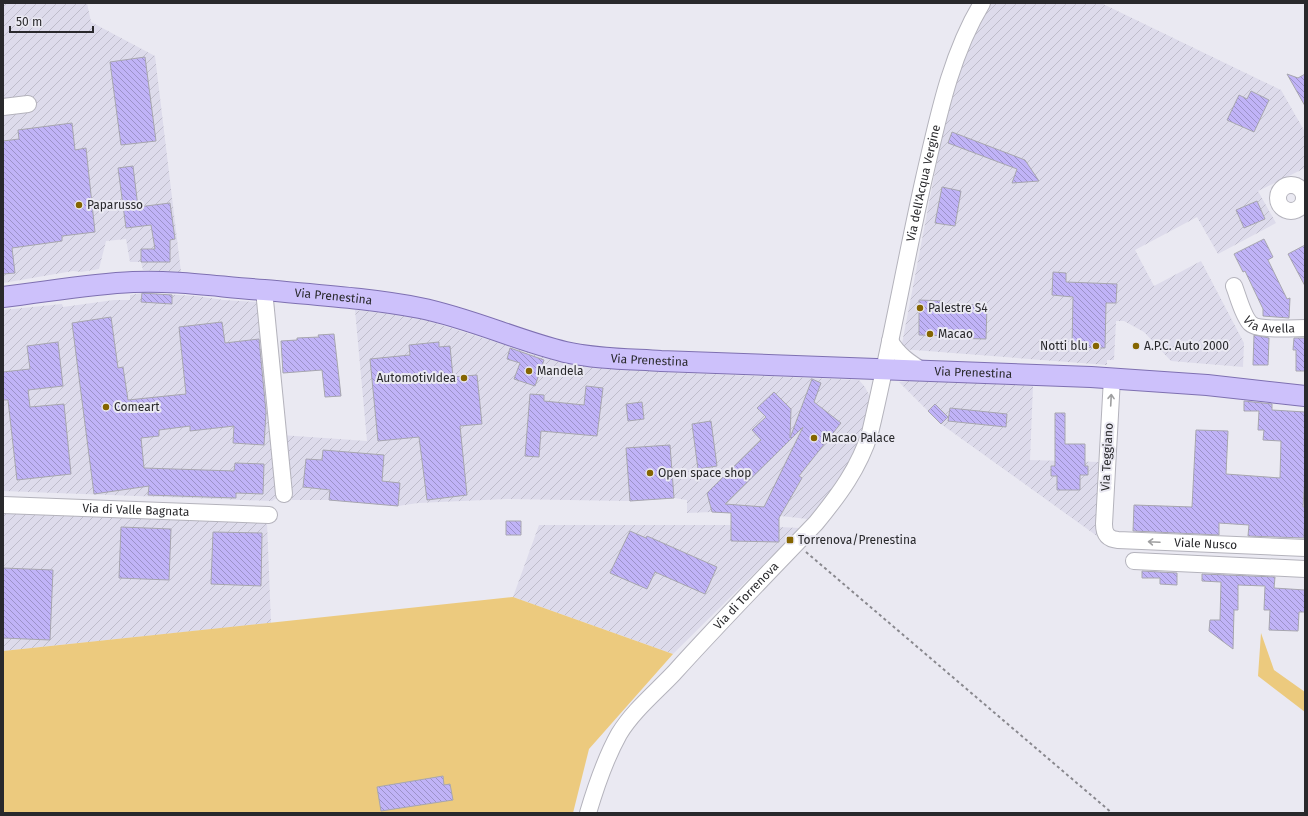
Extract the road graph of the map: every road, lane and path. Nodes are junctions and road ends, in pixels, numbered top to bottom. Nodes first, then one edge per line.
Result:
1 (982, 3) edge
2 (28, 104) dead end
3 (3, 107) edge
4 (1234, 286) dead end
5 (264, 290) junction
6 (3, 297) edge
7 (1305, 328) edge
8 (890, 341) junction
9 (884, 369) junction
10 (923, 371) junction
11 (1112, 378) junction
12 (1305, 396) edge
13 (284, 494) dead end
14 (3, 505) edge
15 (269, 515) dead end
16 (1107, 536) joint
17 (796, 543) junction
18 (1252, 546) junction
19 (1305, 548) edge
20 (1134, 561) dead end
21 (1251, 566) junction
22 (1305, 569) edge
23 (588, 813) edge
24 (1112, 813) edge

1 - 8 street, Via dell'Acqua Vergine
2 - 3 street
4 - 7 street, Via Avella
5 - 6 main road, Via Prenestina
5 - 9 main road, Via Prenestina
5 - 13 street
8 - 9 street, Via dell'Acqua Vergine
8 - 10 street
9 - 10 main road, Via Prenestina
9 - 17 street, Via di Torrenova
10 - 11 main road, Via Prenestina
11 - 12 main road, Via Prenestina
16 -> 11 street, Via Teggiano
14 - 15 street, Via di Valle Bagnata
18 -> 16 street, Viale Nusco
17 - 23 street, Via di Torrenova
17 - 24 path
18 - 19 street, Viale Nusco
18 - 21 street
20 - 21 street, Viale Nusco
21 - 22 street, Viale Nusco

